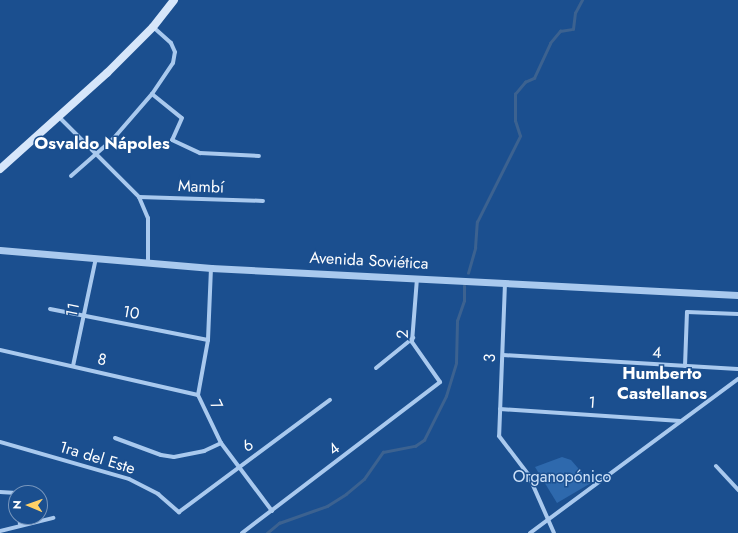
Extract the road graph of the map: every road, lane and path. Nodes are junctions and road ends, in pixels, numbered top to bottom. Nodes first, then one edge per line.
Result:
1 (174, 0) edge
2 (153, 27) junction
3 (152, 94) junction
4 (60, 118) junction
5 (96, 153) junction
6 (259, 156) dead end
7 (0, 169) edge
8 (71, 176) dead end
9 (139, 197) junction
10 (263, 201) dead end
11 (0, 250) edge
12 (96, 258) junction
13 (148, 263) junction
14 (211, 268) junction
15 (418, 277) junction
16 (506, 281) junction
17 (738, 295) edge
18 (50, 309) dead end
19 (738, 314) edge
20 (84, 316) junction
21 (413, 338) junction
22 (208, 340) junction
23 (0, 350) edge
24 (503, 355) junction
25 (73, 366) junction
26 (684, 366) junction
27 (376, 368) dead end
28 (738, 369) edge
29 (738, 379) edge
30 (440, 382) joint
31 (198, 395) junction
32 (330, 400) dead end
33 (500, 409) junction
34 (682, 421) junction
35 (116, 438) dead end
36 (0, 442) edge
37 (221, 443) junction
38 (716, 466) dead end
39 (239, 468) junction
40 (738, 490) edge
41 (272, 511) junction
42 (179, 512) joint
43 (53, 518) dead end
44 (48, 519) edge
45 (550, 520) junction
46 (17, 525) edge
47 (0, 531) edge
48 (242, 533) edge
49 (530, 533) edge
50 (554, 533) edge

1 - 2 main road
2 - 3 street
2 - 4 main road
3 - 5 street
3 - 6 street
4 - 5 street
4 - 7 main road
5 - 8 street
5 - 9 street
9 - 10 street, Mambí
9 - 13 street
11 - 12 street, Avenida Soviética
12 - 13 street, Avenida Soviética
12 - 20 street, 11
13 - 14 street, Avenida Soviética
14 - 15 street, Avenida Soviética
14 - 22 street, 7
15 - 16 street, Avenida Soviética
15 - 21 street, 2
16 - 17 street, Avenida Soviética
16 - 24 street, 3
18 - 20 street, 10
19 - 26 street
20 - 22 street, 10
20 - 25 street, 11
21 - 27 street
21 - 30 street, 2
22 - 31 street, 7
23 - 25 street, 8
24 - 26 street, 4
24 - 33 street, 3
25 - 31 street, 8
26 - 28 street, 4
29 - 34 street
30 - 41 street, 4
31 - 37 street, 7
32 - 39 street, 6
33 - 34 street, 1
33 - 45 street, 3
34 - 45 street
35 - 37 street
36 - 42 street, 1ra del Este
37 - 39 street, 7
38 - 40 street
39 - 41 street, 7
39 - 42 street, 6
41 - 48 street, 4
43 - 44 street
45 - 49 street
45 - 50 street
46 - 47 street

